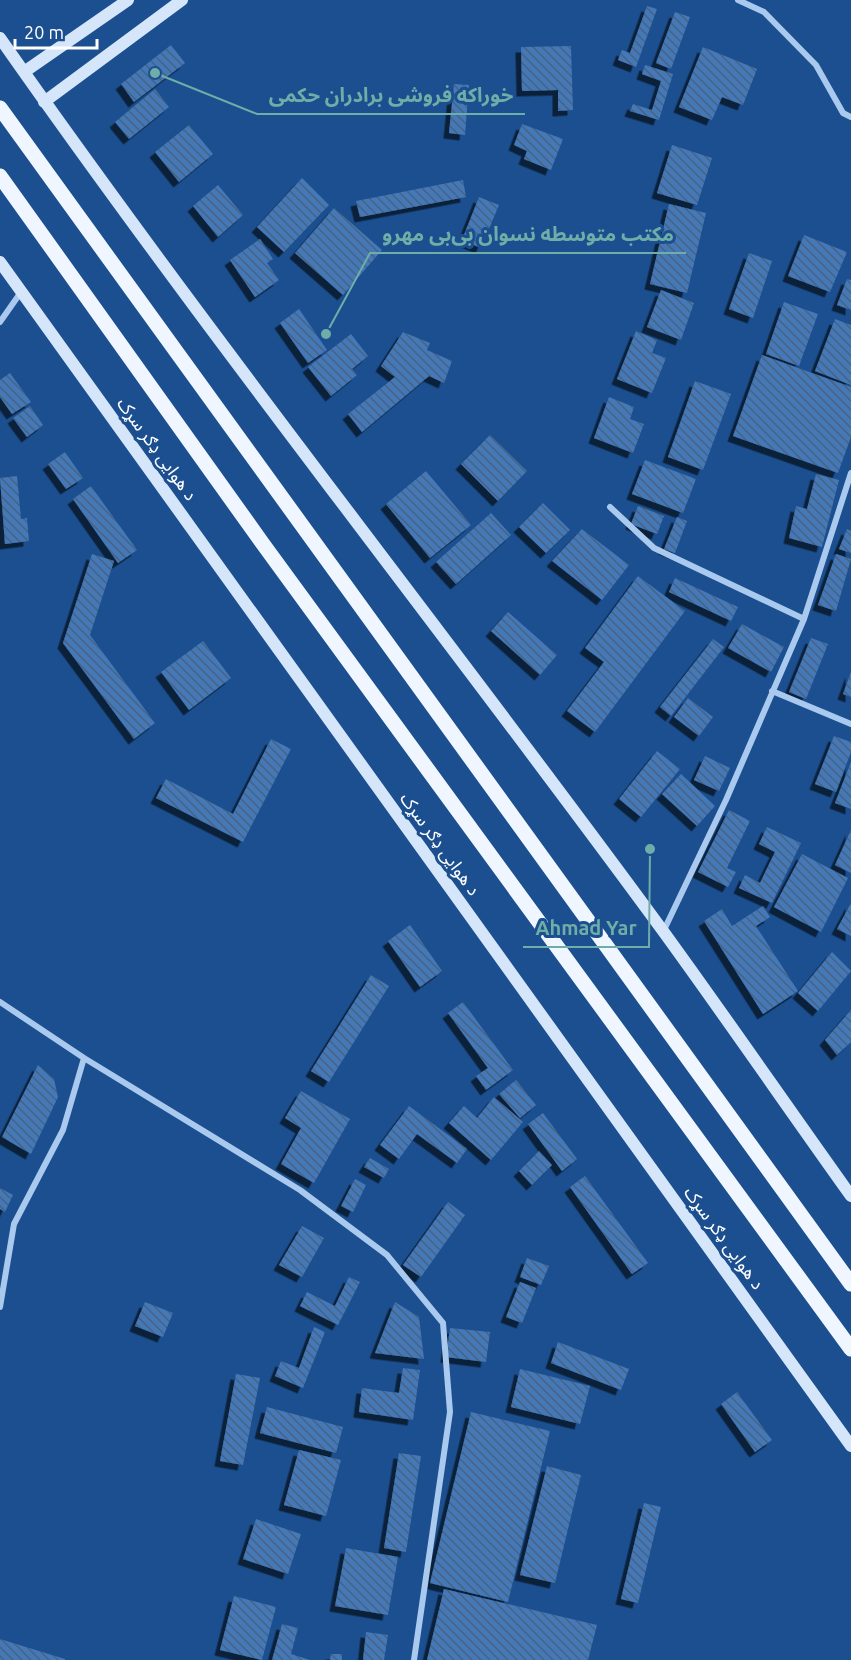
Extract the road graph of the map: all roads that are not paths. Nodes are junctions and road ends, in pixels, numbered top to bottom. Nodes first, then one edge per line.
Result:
1 (128, 0) edge
2 (182, 0) edge
3 (738, 0) edge
4 (0, 38) edge
5 (24, 72) junction
6 (44, 102) junction
7 (0, 108) edge
8 (851, 117) edge
9 (0, 176) edge
10 (0, 262) edge
11 (21, 291) junction
12 (0, 322) edge
13 (851, 473) edge
14 (610, 507) dead end
15 (804, 620) junction
16 (772, 691) junction
17 (851, 724) edge
18 (663, 931) junction
19 (0, 1002) edge
20 (84, 1058) junction
21 (851, 1196) edge
22 (851, 1284) edge
23 (0, 1307) edge
24 (851, 1349) edge
25 (851, 1446) edge
26 (414, 1660) edge

1 - 5 main road
2 - 6 main road
3 - 8 street
4 - 5 main road
5 - 6 main road
6 - 18 main road
7 - 22 main road
9 - 24 main road
10 - 11 main road, د هوایی ډګر سړک
11 - 12 street
11 - 25 main road, د هوایی ډګر سړک
13 - 15 street
14 - 15 street
15 - 16 street
16 - 17 street
16 - 18 street
18 - 21 main road
19 - 20 street
20 - 23 street
20 - 26 street

